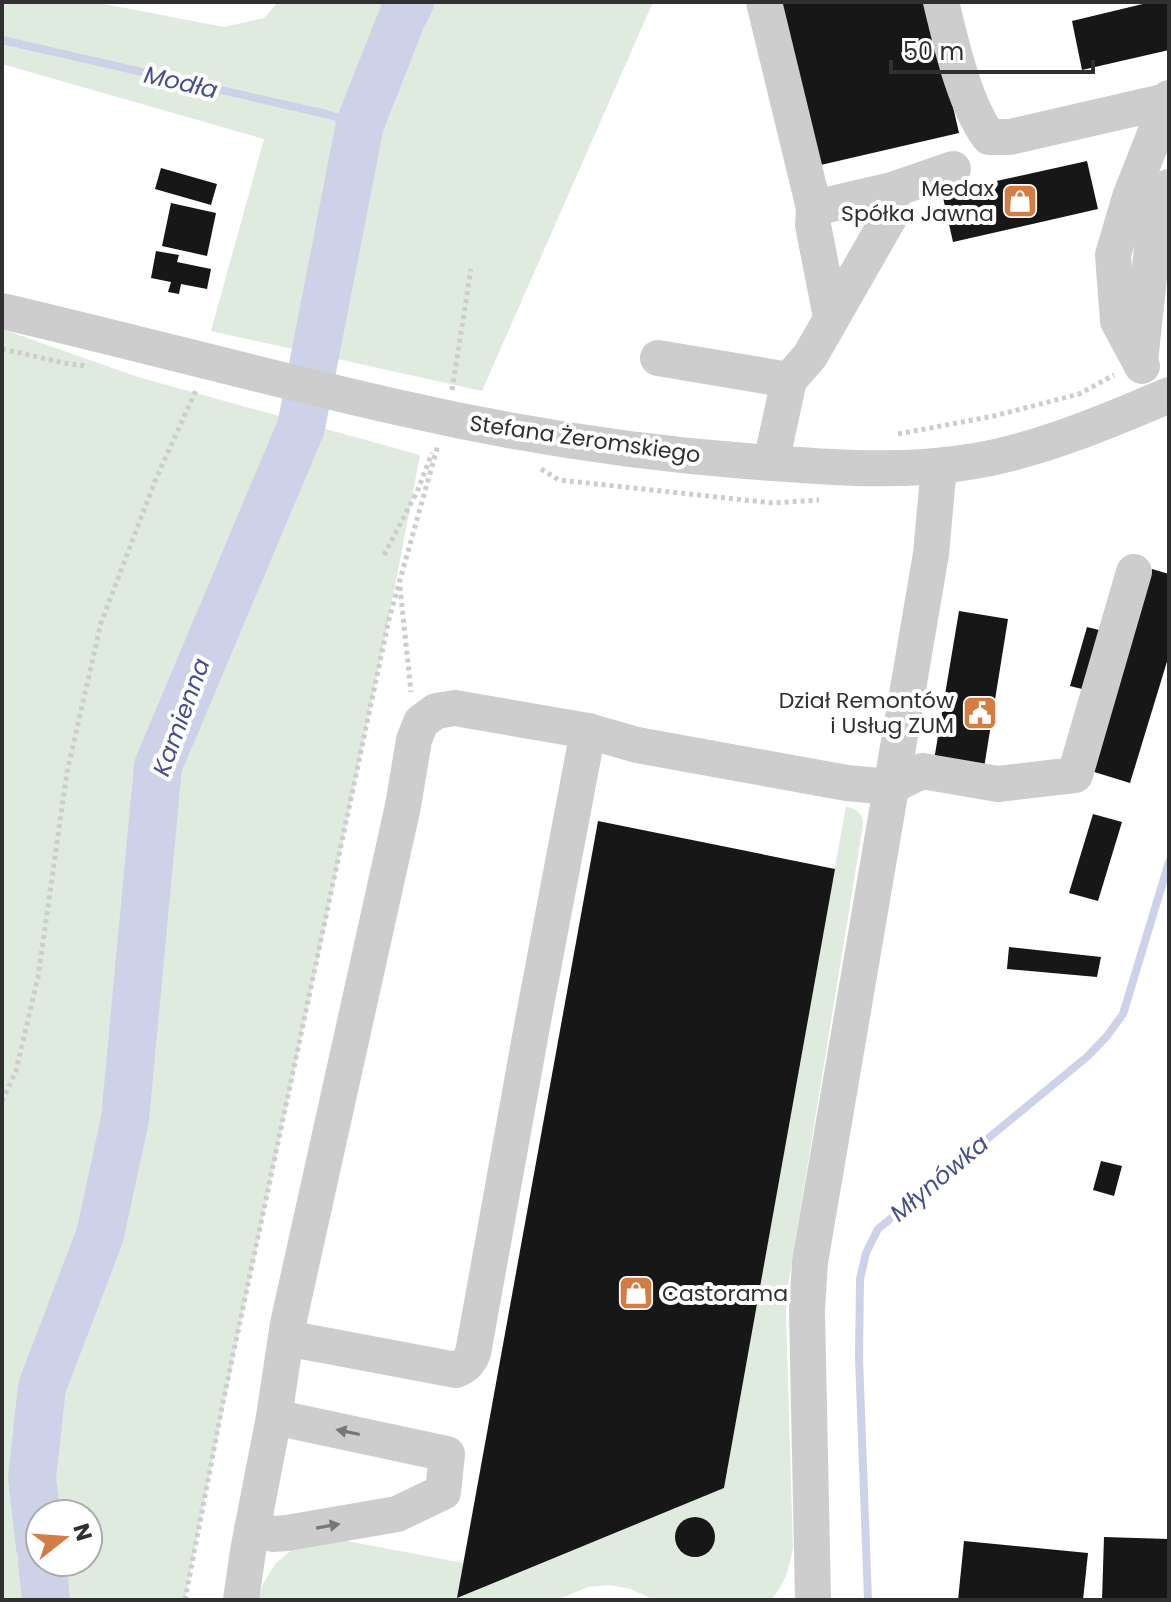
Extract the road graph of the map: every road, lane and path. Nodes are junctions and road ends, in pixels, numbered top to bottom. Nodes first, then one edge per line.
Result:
1 (764, 2) edge
2 (941, 2) edge
3 (1168, 99) edge
4 (953, 169) dead end
5 (1169, 187) edge
6 (892, 190) junction
7 (814, 208) junction
8 (2, 311) edge
9 (831, 317) junction
10 (658, 358) dead end
11 (1140, 362) junction
12 (216, 373) junction
13 (789, 380) junction
14 (1161, 399) edge
15 (441, 432) dead end
16 (771, 463) junction
17 (939, 466) junction
18 (1134, 572) dead end
19 (399, 582) junction
20 (421, 722) junction
21 (588, 731) junction
22 (890, 787) junction
23 (2, 1101) edge
24 (286, 1338) junction
25 (274, 1417) junction
26 (252, 1529) junction
27 (185, 1600) edge
28 (241, 1600) edge
29 (813, 1600) edge

1 - 7 street
2 - 3 street
3 - 11 street
4 - 6 street
5 - 11 street
6 - 7 street
6 - 9 street
7 - 9 street
8 - 12 street, Stefana Żeromskiego
9 - 13 street
10 - 13 street
11 - 14 street
12 - 16 street, Stefana Żeromskiego
12 - 23 path
13 - 16 street
14 - 17 street, Stefana Żeromskiego
15 - 19 path
16 - 17 street, Stefana Żeromskiego
17 - 22 street
18 - 22 street
19 - 20 path
19 - 27 path
20 - 21 street
20 - 24 street
21 - 22 street
21 - 24 street
22 - 29 street
24 - 25 street
25 - 26 street
26 -> 25 street
26 - 28 street

